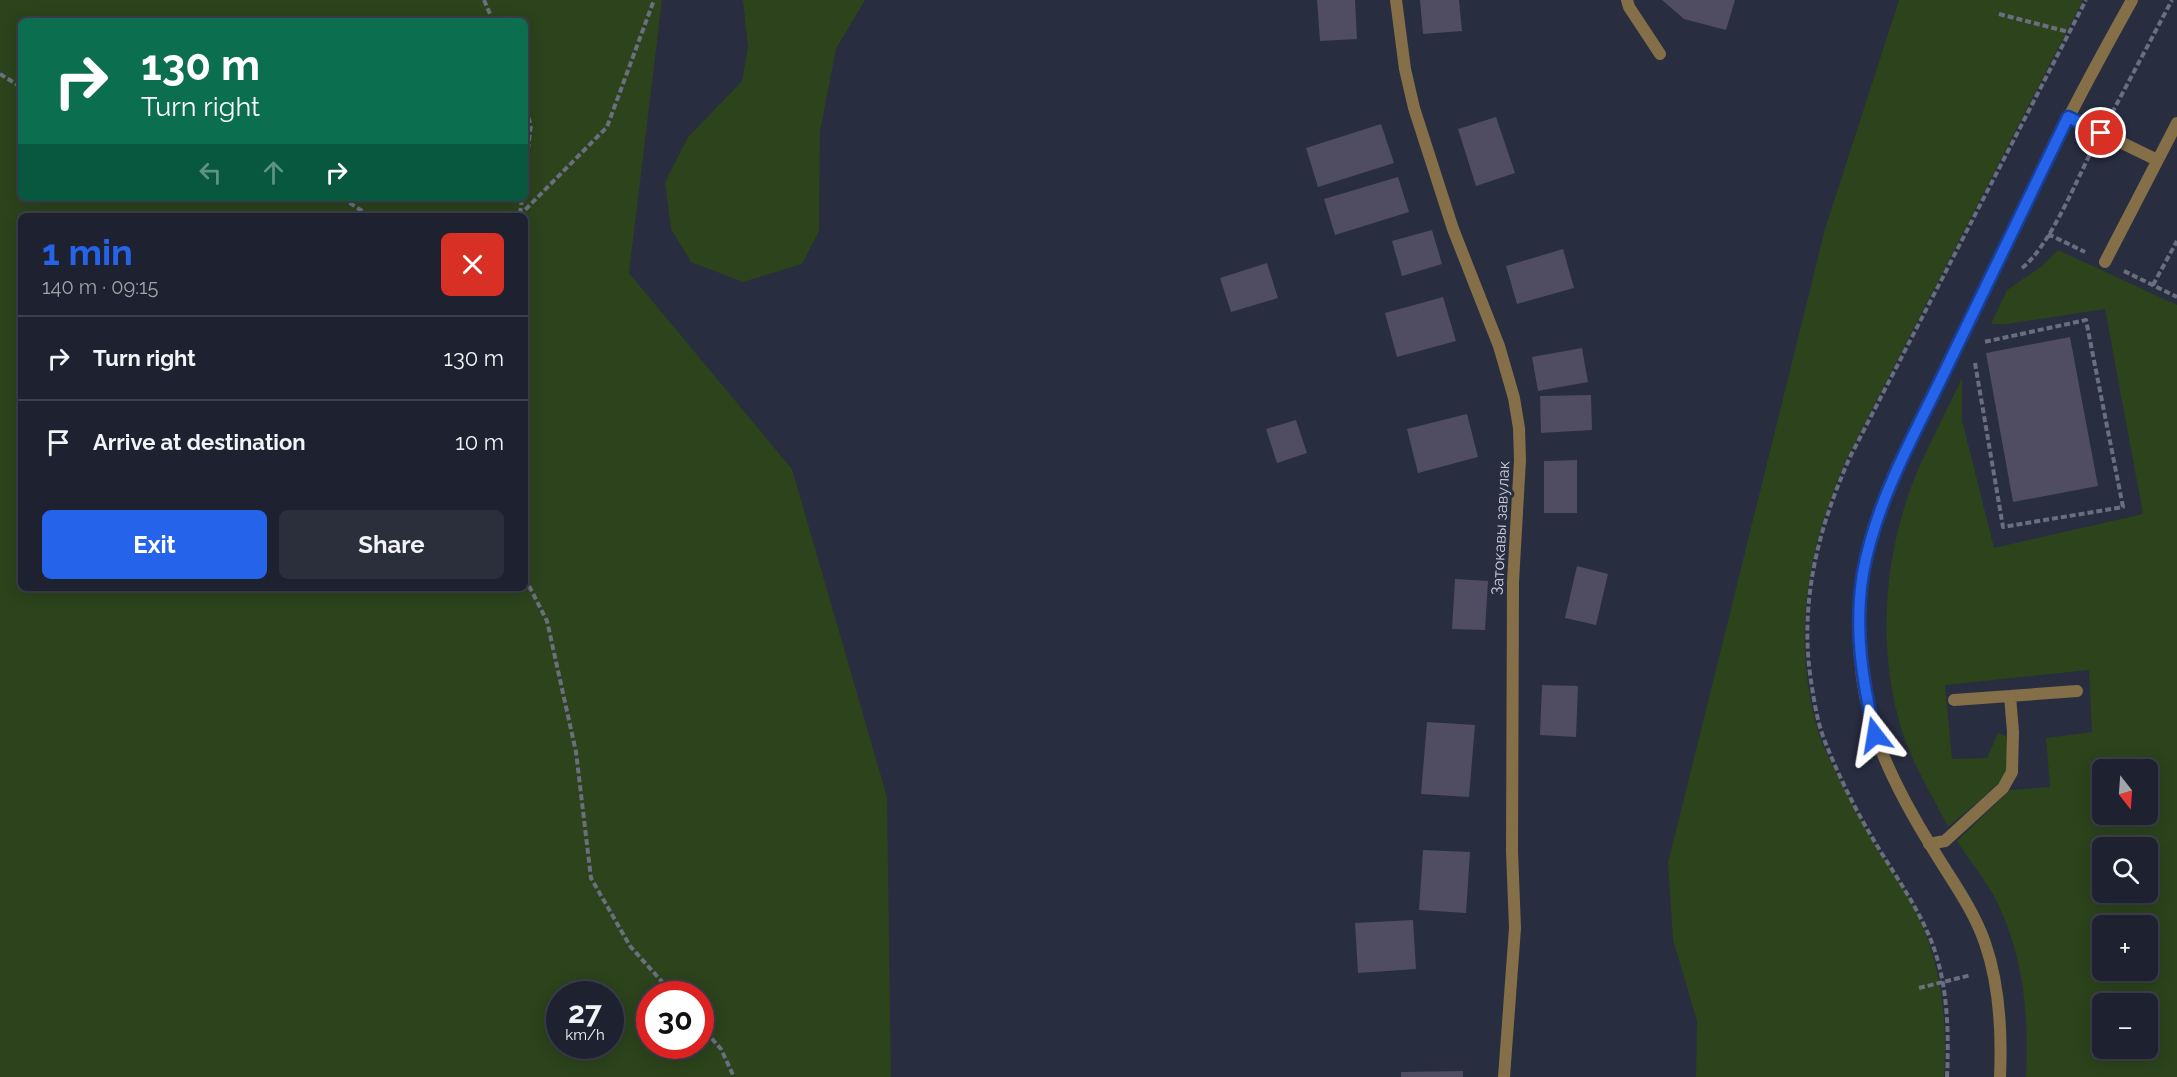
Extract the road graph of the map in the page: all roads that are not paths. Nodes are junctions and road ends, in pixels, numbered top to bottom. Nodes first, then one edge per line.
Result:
1 (1396, 0) edge
2 (1627, 0) edge
3 (2132, 0) edge
4 (1660, 54) dead end
5 (2068, 117) junction
6 (2177, 123) edge
7 (2157, 160) junction
8 (2105, 262) dead end
9 (2077, 691) dead end
10 (2010, 696) junction
11 (1954, 700) dead end
12 (1929, 844) junction
13 (1504, 1077) edge
14 (2000, 1077) edge

1 - 13 street, Затокавы завулак
2 - 4 street
3 - 5 street
5 - 7 street
5 - 12 street
6 - 7 street
7 - 8 street
9 - 10 street
10 - 11 street
10 - 12 street
12 - 14 street

